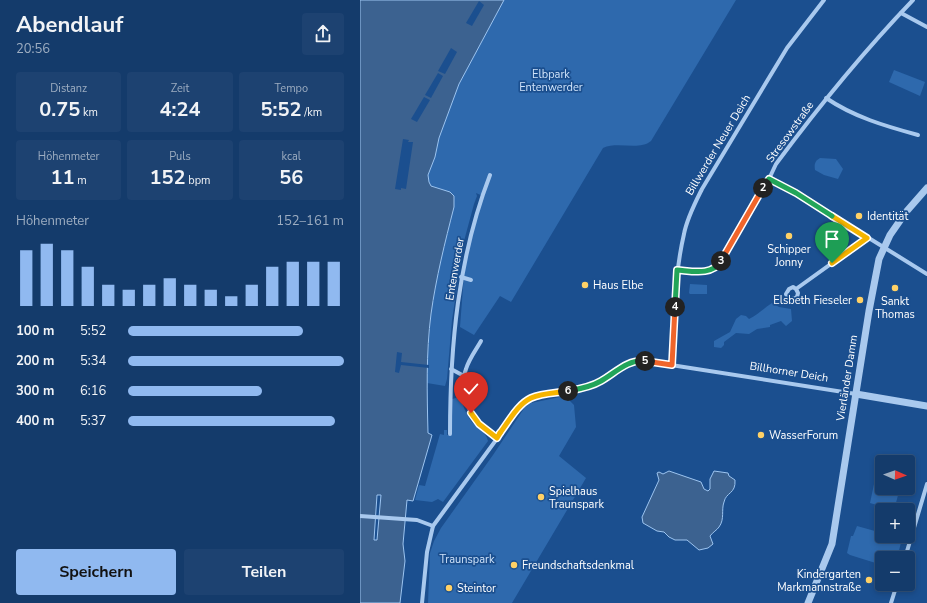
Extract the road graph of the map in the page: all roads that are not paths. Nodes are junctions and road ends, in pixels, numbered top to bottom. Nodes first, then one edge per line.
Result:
1 (824, 0) edge
2 (913, 0) edge
3 (900, 13) junction
4 (927, 27) edge
5 (826, 98) junction
6 (918, 135) dead end
7 (490, 174) dead end
8 (769, 179) junction
9 (927, 188) edge
10 (867, 238) junction
11 (883, 248) junction
12 (677, 270) junction
13 (927, 274) edge
14 (461, 277) junction
15 (471, 280) dead end
16 (796, 289) dead end
17 (481, 341) dead end
18 (672, 365) junction
19 (451, 369) junction
20 (464, 376) junction
21 (856, 394) junction
22 (927, 406) edge
23 (450, 434) dead end
24 (497, 438) junction
25 (927, 484) edge
26 (360, 516) edge
27 (433, 526) junction
28 (907, 551) edge
29 (895, 591) edge
30 (422, 603) edge
31 (808, 603) edge
32 (891, 603) edge

1 - 12 street, Billwerder Neuer Deich
2 - 3 street, Stresowstraße
3 - 4 street
3 - 5 street, Stresowstraße
5 - 6 street, Stresowstraße
5 - 8 street, Stresowstraße
7 - 14 street, Entenwerder
8 - 10 street
8 - 12 street, Stresowstraße
9 - 11 street, Vierländer Damm
10 - 11 street
10 - 16 street
11 - 13 street
11 - 21 street, Vierländer Damm
12 - 18 street, Billwerder Neuer Deich
14 - 15 street
14 - 19 street, Entenwerder
17 - 20 street
18 - 21 street, Billhorner Deich
18 - 24 street, Billhorner Deich
19 - 20 street
19 - 23 street, Entenwerder
20 - 24 street
21 - 22 street, Billhorner Deich
21 - 31 street, Vierländer Damm
24 - 27 street, Billhorner Deich
25 - 28 street
26 - 27 street
27 - 30 street
29 - 32 street

